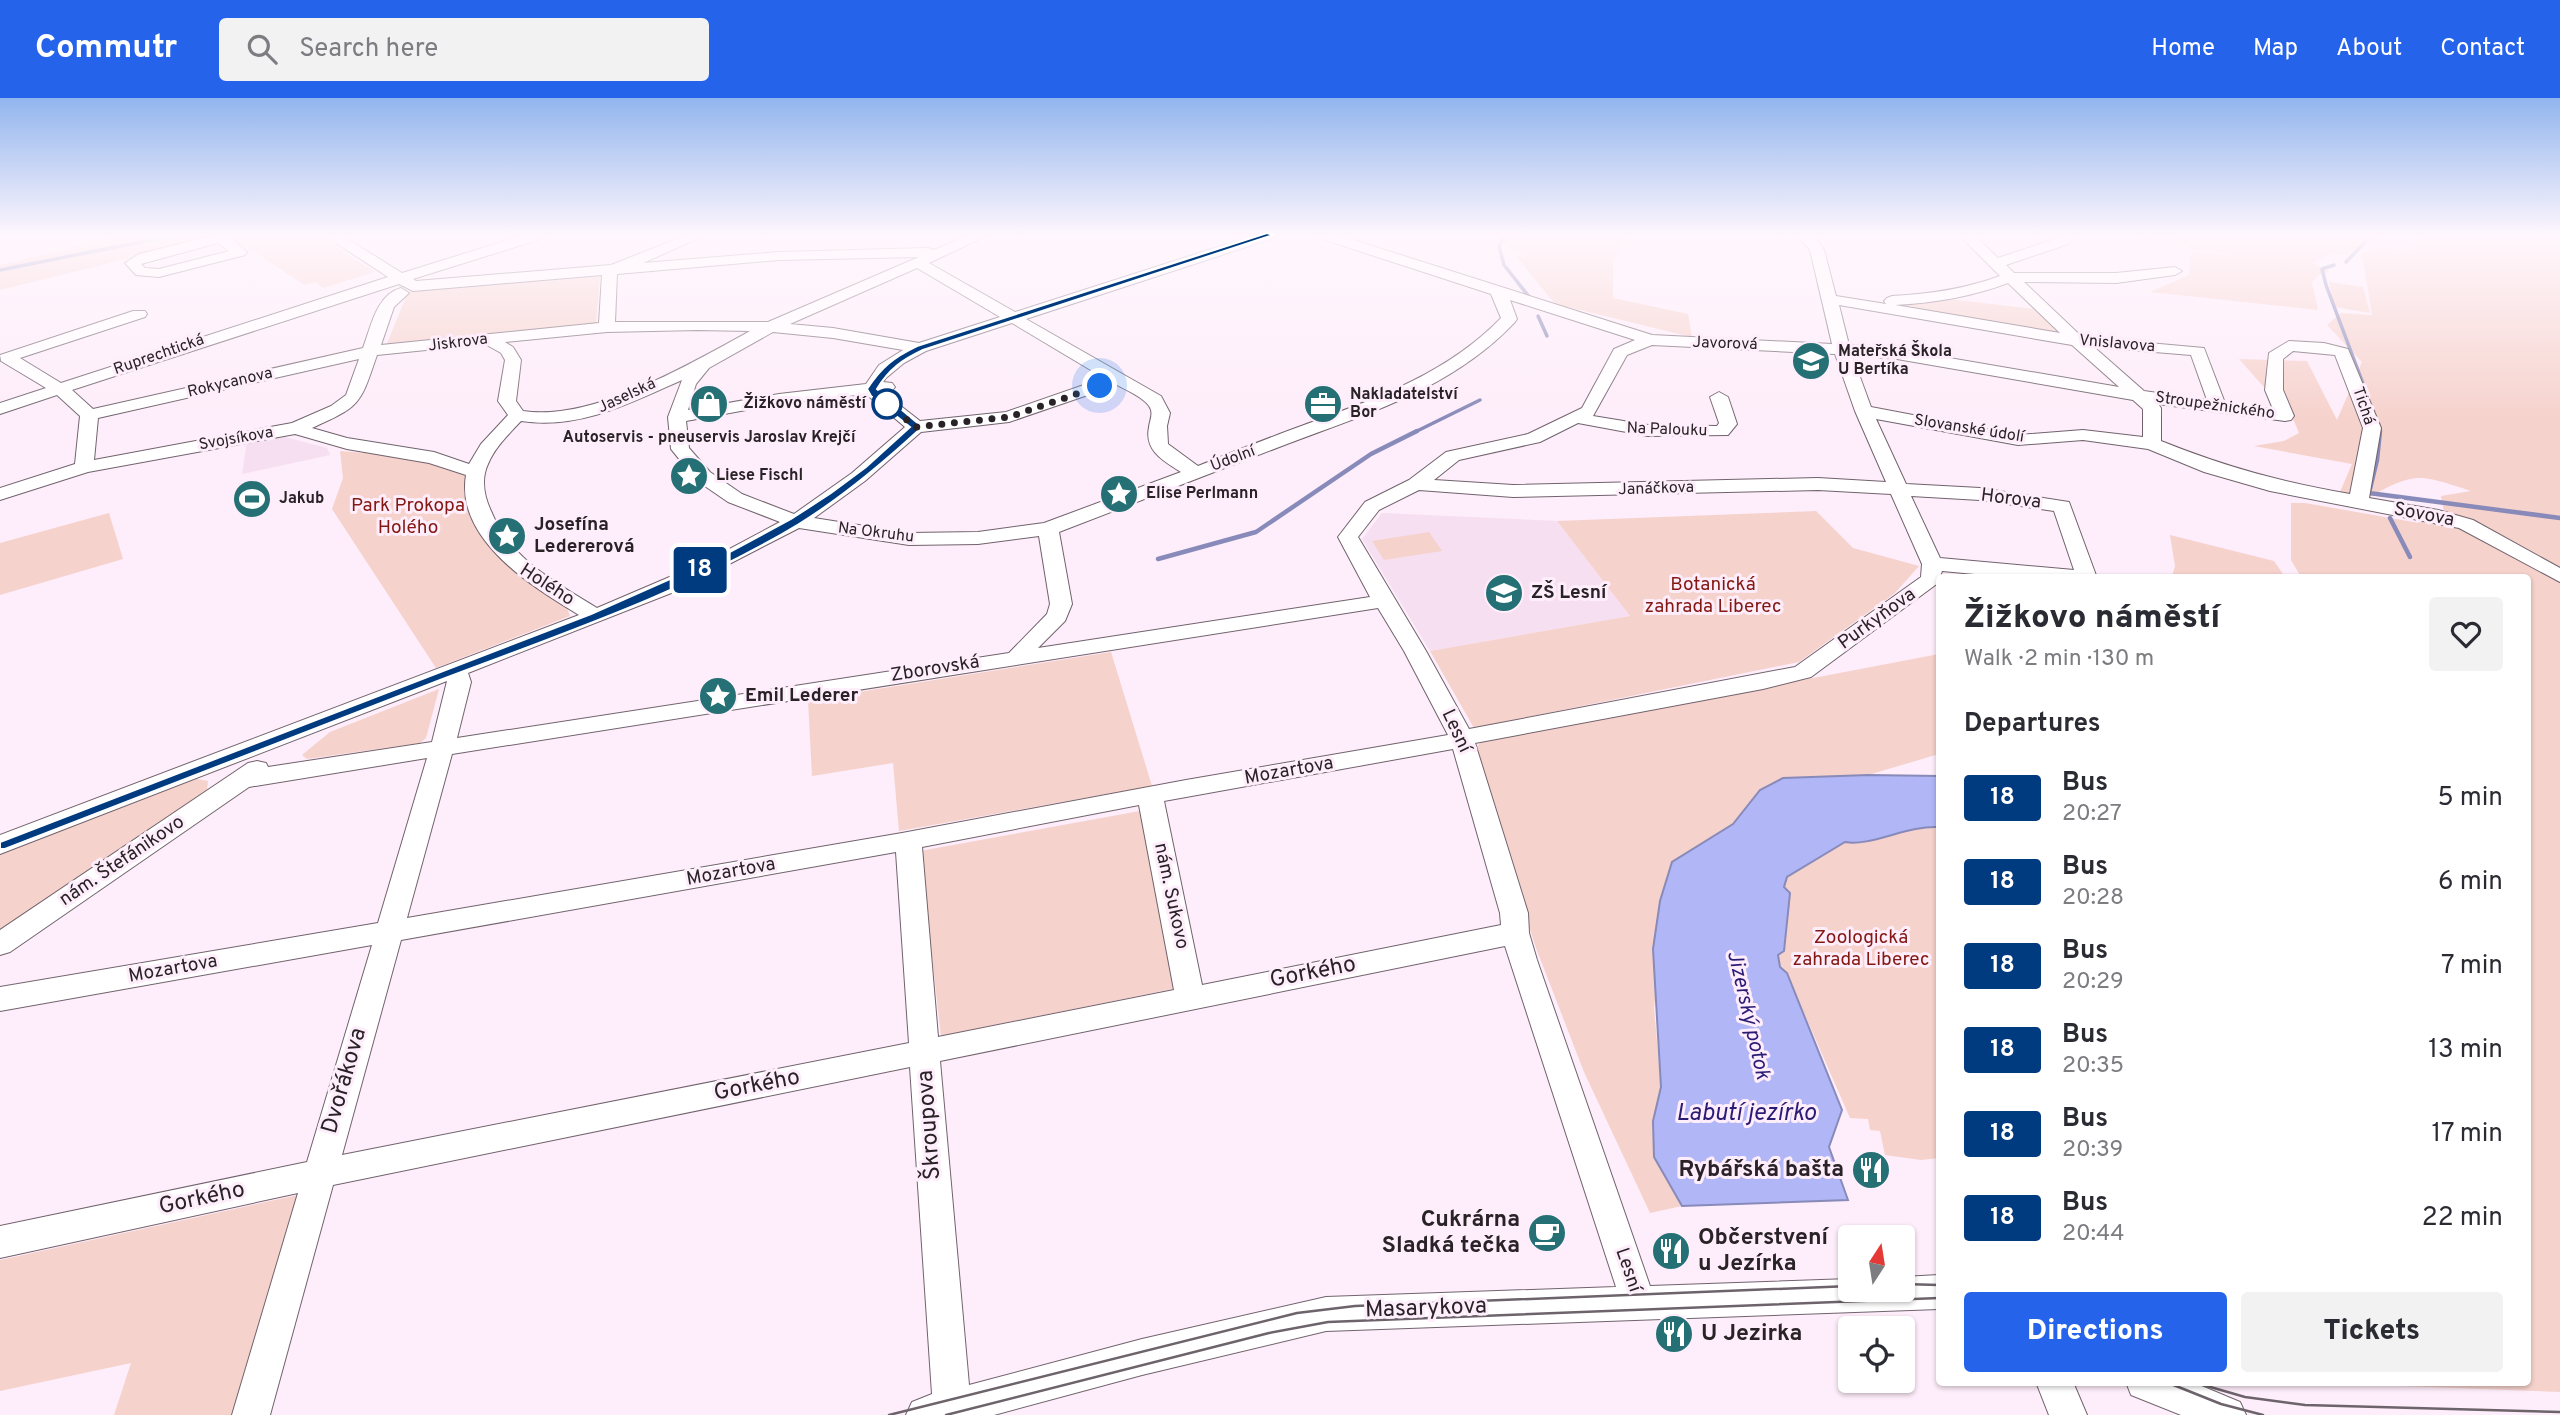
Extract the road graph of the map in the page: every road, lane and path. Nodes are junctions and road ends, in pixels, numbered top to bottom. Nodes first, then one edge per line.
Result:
1 (365, 296) edge
2 (393, 296) edge
3 (609, 296) edge
4 (840, 296) edge
5 (978, 296) edge
6 (1079, 296) edge
7 (1499, 296) edge
8 (1514, 296) edge
9 (1941, 296) edge
10 (2031, 296) edge
11 (1829, 299) junction
12 (139, 314) dead end
13 (1015, 317) junction
14 (607, 327) junction
15 (771, 327) junction
16 (486, 339) junction
17 (1650, 340) junction
18 (2077, 341) junction
19 (920, 348) junction
20 (1842, 349) junction
21 (372, 351) junction
22 (2342, 352) joint
23 (702, 364) junction
24 (1117, 379) junction
25 (880, 382) junction
26 (60, 388) junction
27 (2139, 396) junction
28 (1719, 397) dead end
29 (2218, 407) junction
30 (0, 409) edge
31 (1864, 411) junction
32 (89, 415) junction
33 (517, 415) junction
34 (1576, 417) junction
35 (677, 418) junction
36 (920, 426) junction
37 (296, 428) junction
38 (2152, 444) junction
39 (84, 467) junction
40 (475, 472) junction
41 (1196, 473) junction
42 (1416, 484) junction
43 (1896, 487) junction
44 (2277, 487) joint
45 (0, 494) edge
46 (2358, 503) junction
47 (795, 522) junction
48 (1048, 529) junction
49 (1932, 564) junction
50 (2051, 574) edge
51 (2086, 574) edge
52 (2560, 576) edge
53 (1384, 601) junction
54 (595, 616) junction
55 (1017, 657) junction
56 (456, 670) junction
57 (315, 726) junction
58 (1462, 740) junction
59 (442, 748) junction
60 (244, 779) junction
61 (1150, 795) junction
62 (908, 841) junction
63 (0, 845) edge
64 (387, 931) junction
65 (1515, 933) junction
66 (0, 944) edge
67 (1190, 998) junction
68 (0, 999) edge
69 (925, 1053) junction
70 (319, 1174) junction
71 (0, 1242) edge
72 (1936, 1292) edge
73 (1639, 1301) junction
74 (2056, 1386) edge
75 (2154, 1386) edge
76 (939, 1412) edge
77 (251, 1415) edge
78 (2068, 1415) edge
79 (2227, 1415) edge

1 - 26 street, Ruprechtická
2 - 21 street, Svojsíkova
3 - 14 street
4 - 15 street
5 - 13 street
6 - 13 street
7 - 41 street, Údolní
8 - 17 street, Javorová
9 - 11 street
10 - 18 street
11 - 18 street, Vnislavova
11 - 20 street
12 - 26 street
13 - 19 street
13 - 24 street
14 - 15 street, Jiskrova
14 - 16 street, Jiskrova
15 - 19 street, Jiskrova
15 - 23 street
16 - 21 street, Jiskrova
16 - 33 street
17 - 20 street, Javorová
17 - 34 street, Lesní
18 - 27 street
18 - 29 street, Vnislavova
19 - 25 street
20 - 27 street, Javorová
20 - 31 street
21 - 32 street, Rokycanova
21 - 37 street, Svojsíkova
22 - 29 street, Stroupežnického
22 - 46 street, Tichá
23 - 33 street, Jaselská
23 - 35 street, Na Okruhu
24 - 36 street
24 - 41 street
25 - 35 street
25 - 36 street
26 - 30 street, Ruprechtická
26 - 32 street
27 - 29 street, Stroupežnického
27 - 38 street
28 - 34 street, Na Palouku
31 - 38 street, Slovanské údolí
31 - 43 street
32 - 39 street
33 - 40 street
34 - 42 street, Lesní
35 - 47 street, Na Okruhu
36 - 47 street, nám. Štefánikovo
37 - 39 street, Svojsíkova
37 - 40 street
38 - 44 street, Slovanské údolí
39 - 45 street, Svojsíkova
40 - 54 street, Holého
41 - 48 street, Údolní
42 - 43 street, Janáčkova
42 - 53 street, Lesní
43 - 49 street
43 - 51 street, Horova
44 - 46 street, Sovova
46 - 52 street, Sovova
47 - 48 street, Na Okruhu
47 - 54 street, nám. Štefánikovo
48 - 55 street
49 - 50 street, Horova
49 - 58 street, Purkyňova
53 - 55 street, Zborovská
53 - 58 street, Lesní
54 - 56 street, nám. Štefánikovo
55 - 59 street, Zborovská
56 - 57 street, nám. Štefánikovo
56 - 59 street
57 - 60 street, nám. Štefánikovo
57 - 63 street, nám. Štefánikovo
58 - 61 street, Mozartova
58 - 65 street, Lesní
59 - 60 street, nám. Štefánikovo
59 - 64 street, Dvořákova
60 - 66 street, nám. Štefánikovo
61 - 62 street, Mozartova
61 - 67 street, nám. Sukovo
62 - 64 street, Mozartova
62 - 69 street, Škroupova
64 - 68 street, Mozartova
64 - 70 street, Dvořákova
65 - 67 street, Gorkého
65 - 73 street, Lesní
67 - 69 street, Gorkého
69 - 70 street, Gorkého
69 - 76 street, Škroupova
70 - 71 street, Gorkého
70 - 77 street, Dvořákova
72 - 73 street, Masarykova
73 - 76 street, Masarykova
74 - 78 street
75 - 79 street

